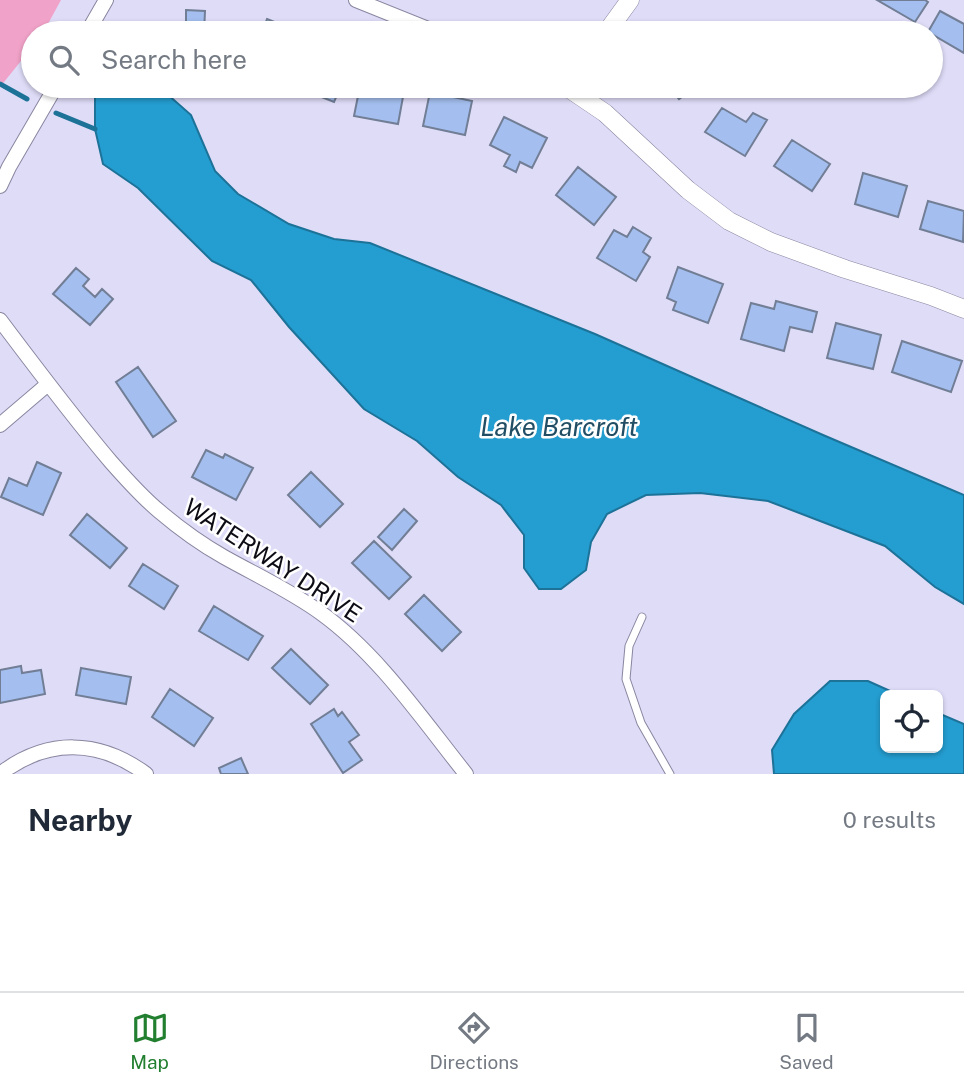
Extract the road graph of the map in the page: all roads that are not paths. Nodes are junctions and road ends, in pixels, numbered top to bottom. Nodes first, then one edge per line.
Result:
1 (106, 0) edge
2 (356, 0) edge
3 (631, 0) edge
4 (94, 21) edge
5 (408, 21) edge
6 (615, 21) edge
7 (49, 98) edge
8 (583, 98) edge
9 (0, 187) edge
10 (964, 309) edge
11 (0, 320) edge
12 (48, 384) junction
13 (0, 425) edge
14 (642, 617) dead end
15 (0, 774) edge
16 (146, 774) edge
17 (466, 774) edge
18 (670, 774) edge

1 - 4 street
2 - 5 street
3 - 6 street
7 - 9 street
8 - 10 street
11 - 12 street, WATERWAY DRIVE
12 - 13 street
12 - 17 street, WATERWAY DRIVE
14 - 18 lane
15 - 16 street

